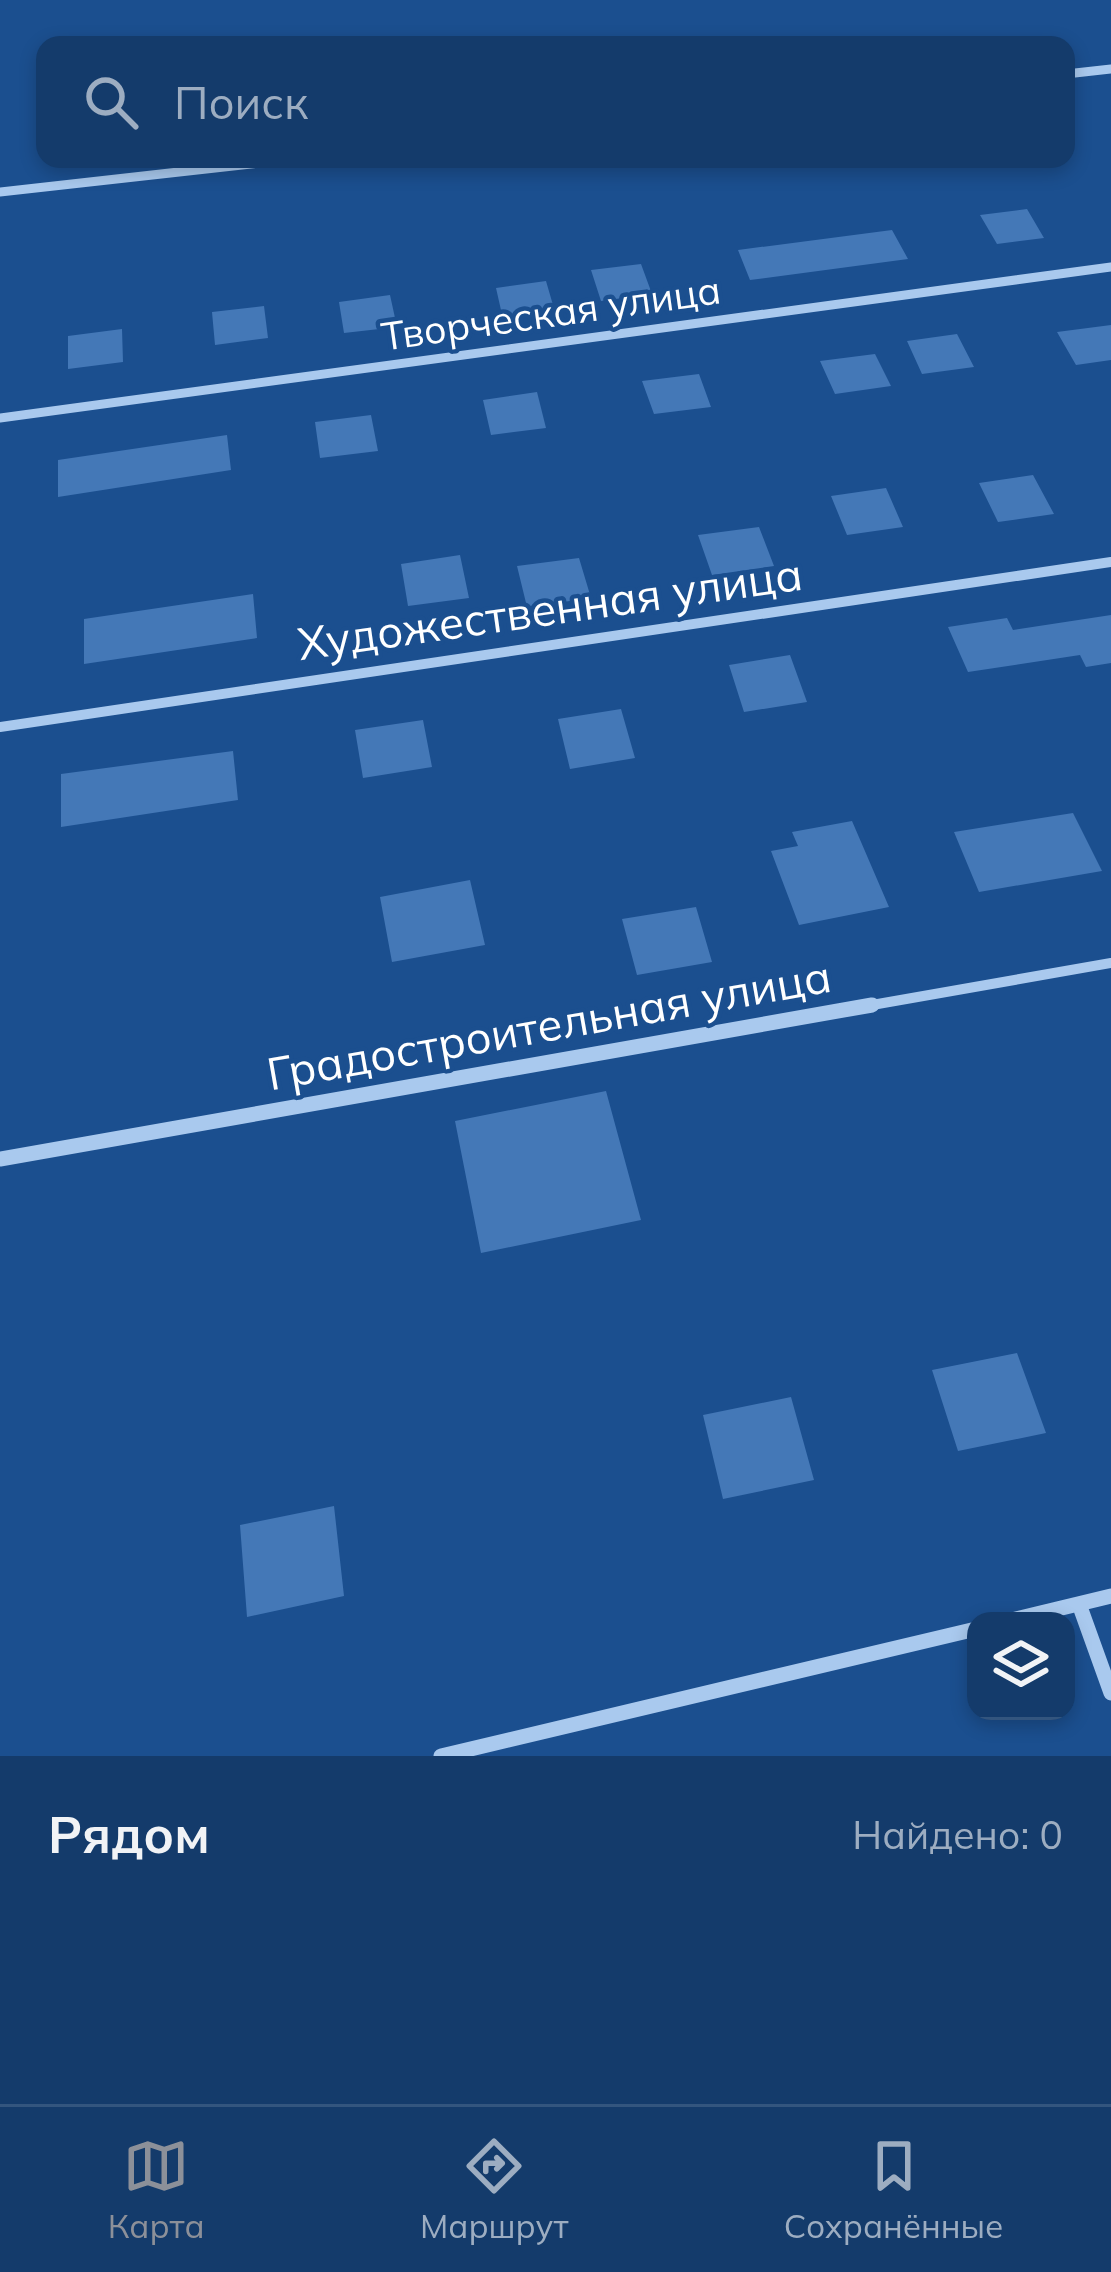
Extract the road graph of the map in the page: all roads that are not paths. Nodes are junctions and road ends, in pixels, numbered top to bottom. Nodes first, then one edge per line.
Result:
1 (1111, 69) edge
2 (1075, 73) edge
3 (215, 168) edge
4 (0, 192) edge
5 (1111, 267) edge
6 (0, 418) edge
7 (1111, 562) edge
8 (0, 727) edge
9 (1111, 962) edge
10 (0, 1159) edge
11 (1111, 1596) edge
12 (1079, 1604) junction
13 (1046, 1612) edge
14 (967, 1631) edge
15 (1111, 1693) edge
16 (441, 1756) edge

1 - 2 street
3 - 4 street
5 - 6 street, Творческая улица
7 - 8 street, Художественная улица
9 - 10 street, Градостроительная улица
11 - 12 street
12 - 13 street
12 - 15 street
14 - 16 street

